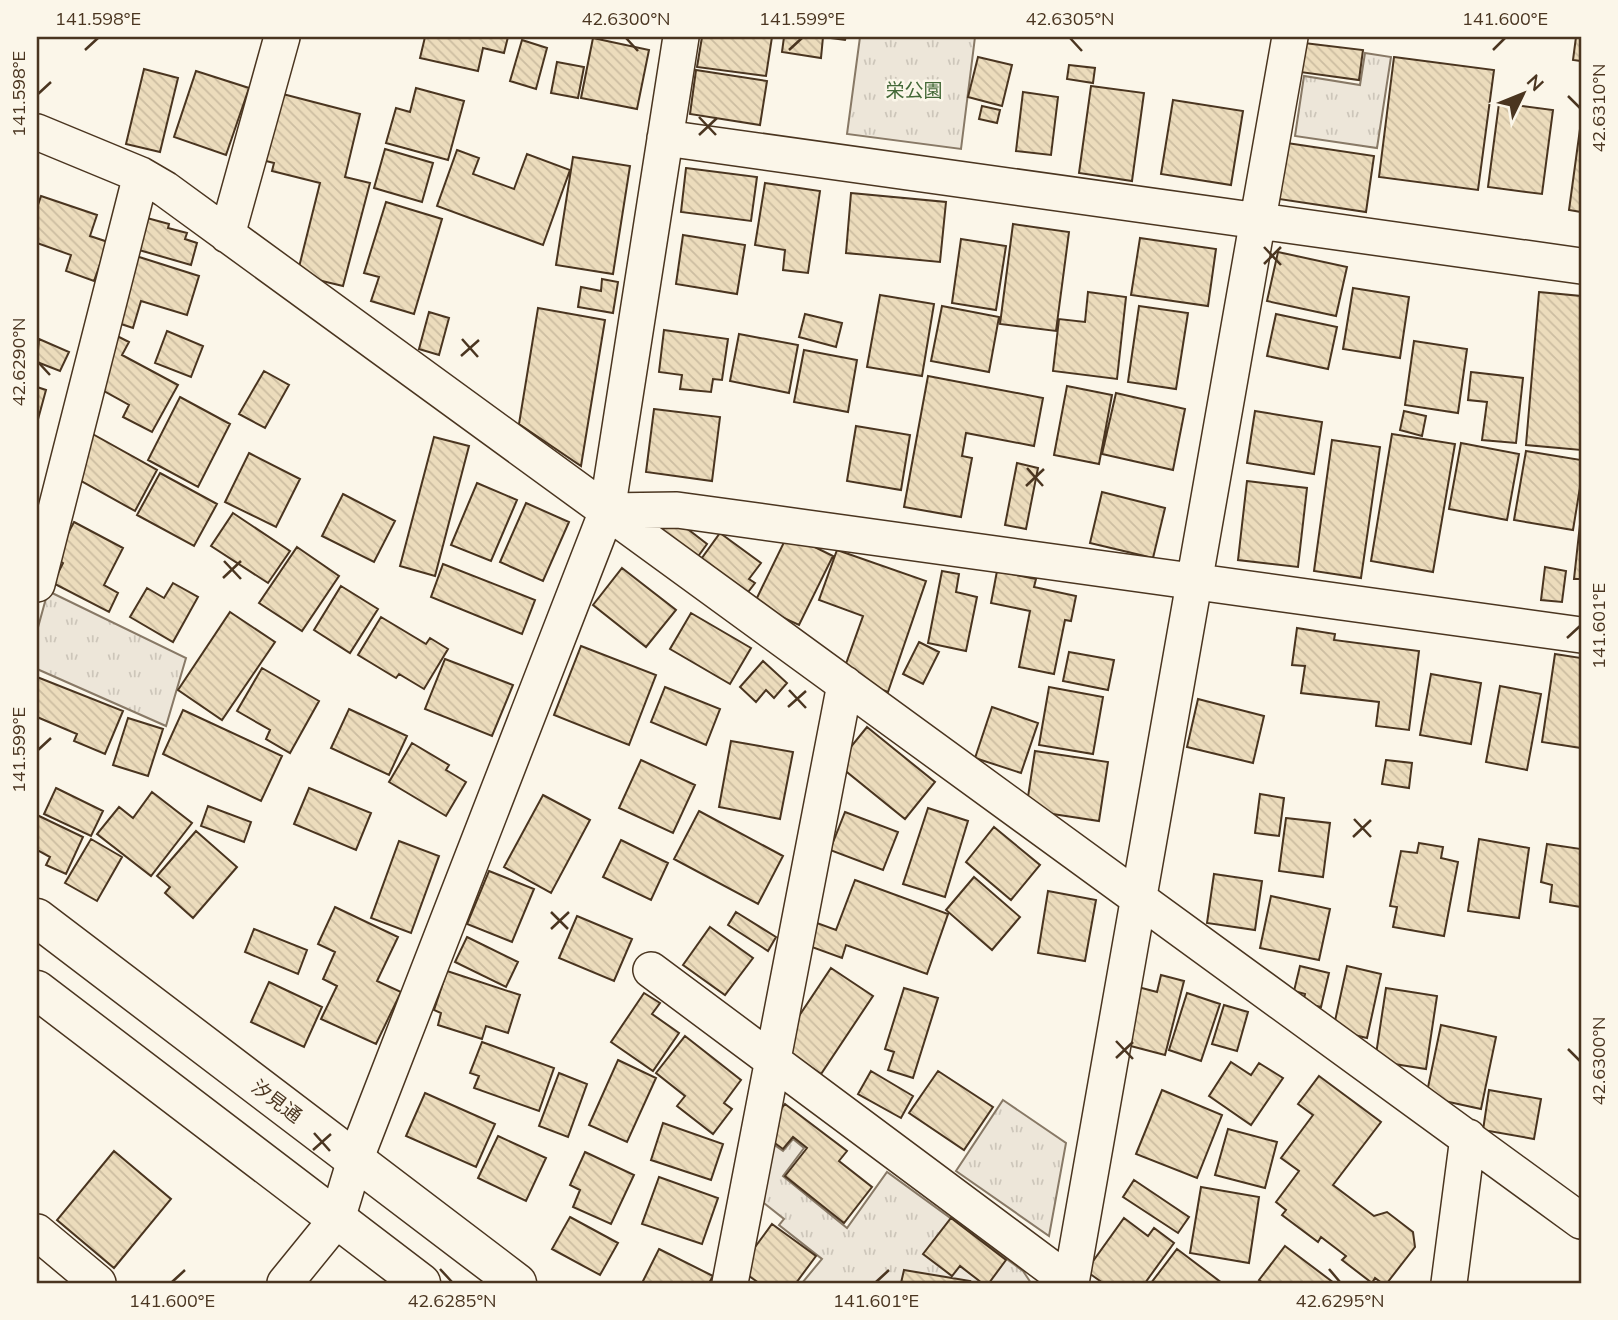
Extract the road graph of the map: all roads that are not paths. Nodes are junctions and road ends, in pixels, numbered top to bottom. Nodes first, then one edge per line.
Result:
1 (282, 37) edge
2 (681, 37) edge
3 (1290, 37) edge
4 (37, 132) edge
5 (665, 138) junction
6 (141, 175) junction
7 (1258, 221) junction
8 (227, 235) junction
9 (1581, 266) edge
10 (607, 511) junction
11 (1195, 582) junction
12 (37, 584) edge
13 (1581, 635) edge
14 (845, 684) junction
15 (1139, 897) junction
16 (37, 918) edge
17 (651, 970) dead end
18 (37, 990) edge
19 (772, 1059) junction
20 (1468, 1137) junction
21 (355, 1160) junction
22 (337, 1219) junction
23 (1581, 1221) edge
24 (37, 1232) edge
25 (98, 1283) edge
26 (285, 1283) edge
27 (421, 1283) edge
28 (517, 1283) edge
29 (730, 1283) edge
30 (1071, 1283) edge
31 (1448, 1283) edge

1 - 8 street
2 - 5 street
3 - 7 street
4 - 6 street
5 - 7 street
5 - 10 street
6 - 8 street
6 - 12 street
7 - 9 street
7 - 11 street
8 - 10 street
10 - 11 street
10 - 14 street
10 - 21 street
11 - 13 street
11 - 15 street
14 - 15 street
14 - 19 street
15 - 20 street
15 - 30 street
16 - 21 street, 汐見通
17 - 19 street
18 - 22 street
19 - 29 street
19 - 30 street
20 - 23 street
20 - 31 street
21 - 22 street
21 - 28 street, 汐見通
22 - 26 street
22 - 27 street
24 - 25 street

